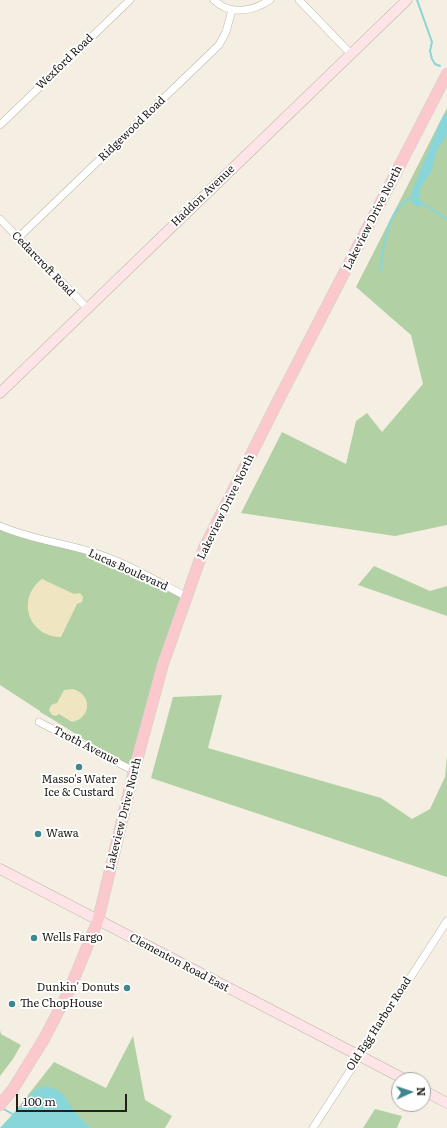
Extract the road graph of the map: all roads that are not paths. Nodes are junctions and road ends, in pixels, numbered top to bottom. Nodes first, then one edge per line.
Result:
1 (130, 0) edge
2 (214, 0) edge
3 (270, 0) edge
4 (299, 0) edge
5 (407, 0) edge
6 (232, 10) junction
7 (351, 54) junction
8 (447, 74) edge
9 (0, 125) edge
10 (0, 219) edge
11 (18, 238) junction
12 (87, 308) junction
13 (0, 393) edge
14 (0, 526) edge
15 (187, 597) junction
16 (39, 722) dead end
17 (134, 771) junction
18 (0, 869) edge
19 (98, 920) junction
20 (447, 921) edge
21 (359, 1055) junction
22 (391, 1072) edge
23 (431, 1094) edge
24 (447, 1103) edge
25 (0, 1105) edge
26 (313, 1128) edge

1 - 9 street, Wexford Road
2 - 6 street
3 - 6 street
4 - 7 street
5 - 7 street, Haddon Avenue
6 - 11 street, Ridgewood Road
7 - 12 street, Haddon Avenue
8 - 15 main road, Lakeview Drive North
10 - 11 street, Cedarcroft Road
11 - 12 street, Cedarcroft Road
12 - 13 street, Haddon Avenue
14 - 15 street, Lucas Boulevard
15 - 17 main road, Lakeview Drive North
16 - 17 street, Troth Avenue
17 - 19 main road, Lakeview Drive North
18 - 19 street, Clementon Road East
19 - 21 street, Clementon Road East
19 - 25 main road, Lakeview Drive North
20 - 21 street, Old Egg Harbor Road
21 - 22 street, Clementon Road East
21 - 26 street, Old Egg Harbor Road
23 - 24 street

